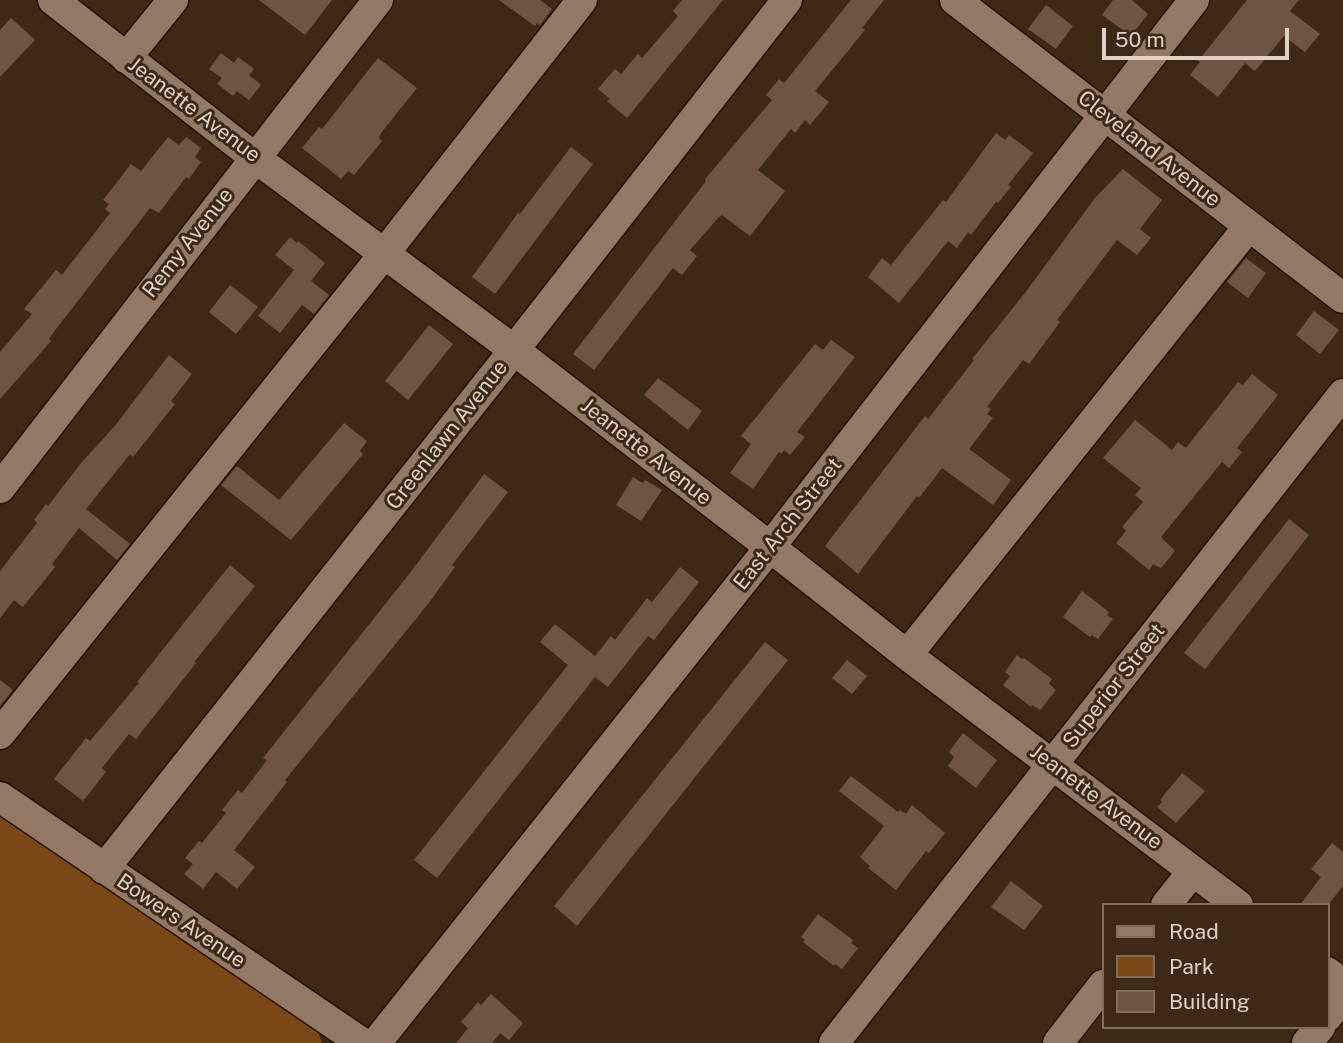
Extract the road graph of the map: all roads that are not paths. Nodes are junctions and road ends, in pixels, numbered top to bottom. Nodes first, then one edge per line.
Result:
1 (53, 0) edge
2 (173, 0) edge
3 (378, 0) edge
4 (582, 0) edge
5 (787, 0) edge
6 (955, 0) edge
7 (1194, 0) edge
8 (126, 58) junction
9 (1105, 116) junction
10 (254, 157) junction
11 (1249, 226) junction
12 (384, 254) junction
13 (1343, 298) edge
14 (514, 350) junction
15 (1343, 394) edge
16 (0, 488) edge
17 (770, 547) junction
18 (907, 655) junction
19 (0, 734) edge
20 (1053, 764) junction
21 (0, 797) edge
22 (104, 869) junction
23 (1193, 871) junction
24 (1169, 903) edge
25 (1235, 903) edge
26 (1102, 986) edge
27 (1343, 997) edge
28 (1329, 1014) edge
29 (1318, 1029) edge
30 (362, 1043) edge
31 (376, 1043) edge
32 (834, 1043) edge
33 (1058, 1043) edge
34 (1307, 1043) edge

1 - 8 street, Jeanette Avenue
2 - 8 street
3 - 10 street, Remy Avenue
4 - 12 street
5 - 14 street, Greenlawn Avenue
6 - 9 street, Cleveland Avenue
7 - 9 street, East Arch Street
8 - 10 street, Jeanette Avenue
9 - 11 street, Cleveland Avenue
9 - 17 street, East Arch Street
10 - 12 street, Jeanette Avenue
10 - 16 street, Remy Avenue
11 - 13 street, Cleveland Avenue
11 - 18 street
12 - 14 street, Jeanette Avenue
12 - 19 street
14 - 17 street, Jeanette Avenue
14 - 22 street, Greenlawn Avenue
15 - 20 street, Superior Street
17 - 18 street, Jeanette Avenue
17 - 31 street, East Arch Street
18 - 20 street, Jeanette Avenue
20 - 23 street, Jeanette Avenue
20 - 32 street, Superior Street
21 - 22 street, Bowers Avenue
22 - 30 street, Bowers Avenue
23 - 24 street
23 - 25 street, Jeanette Avenue
26 - 33 street
27 - 28 street
29 - 34 street

